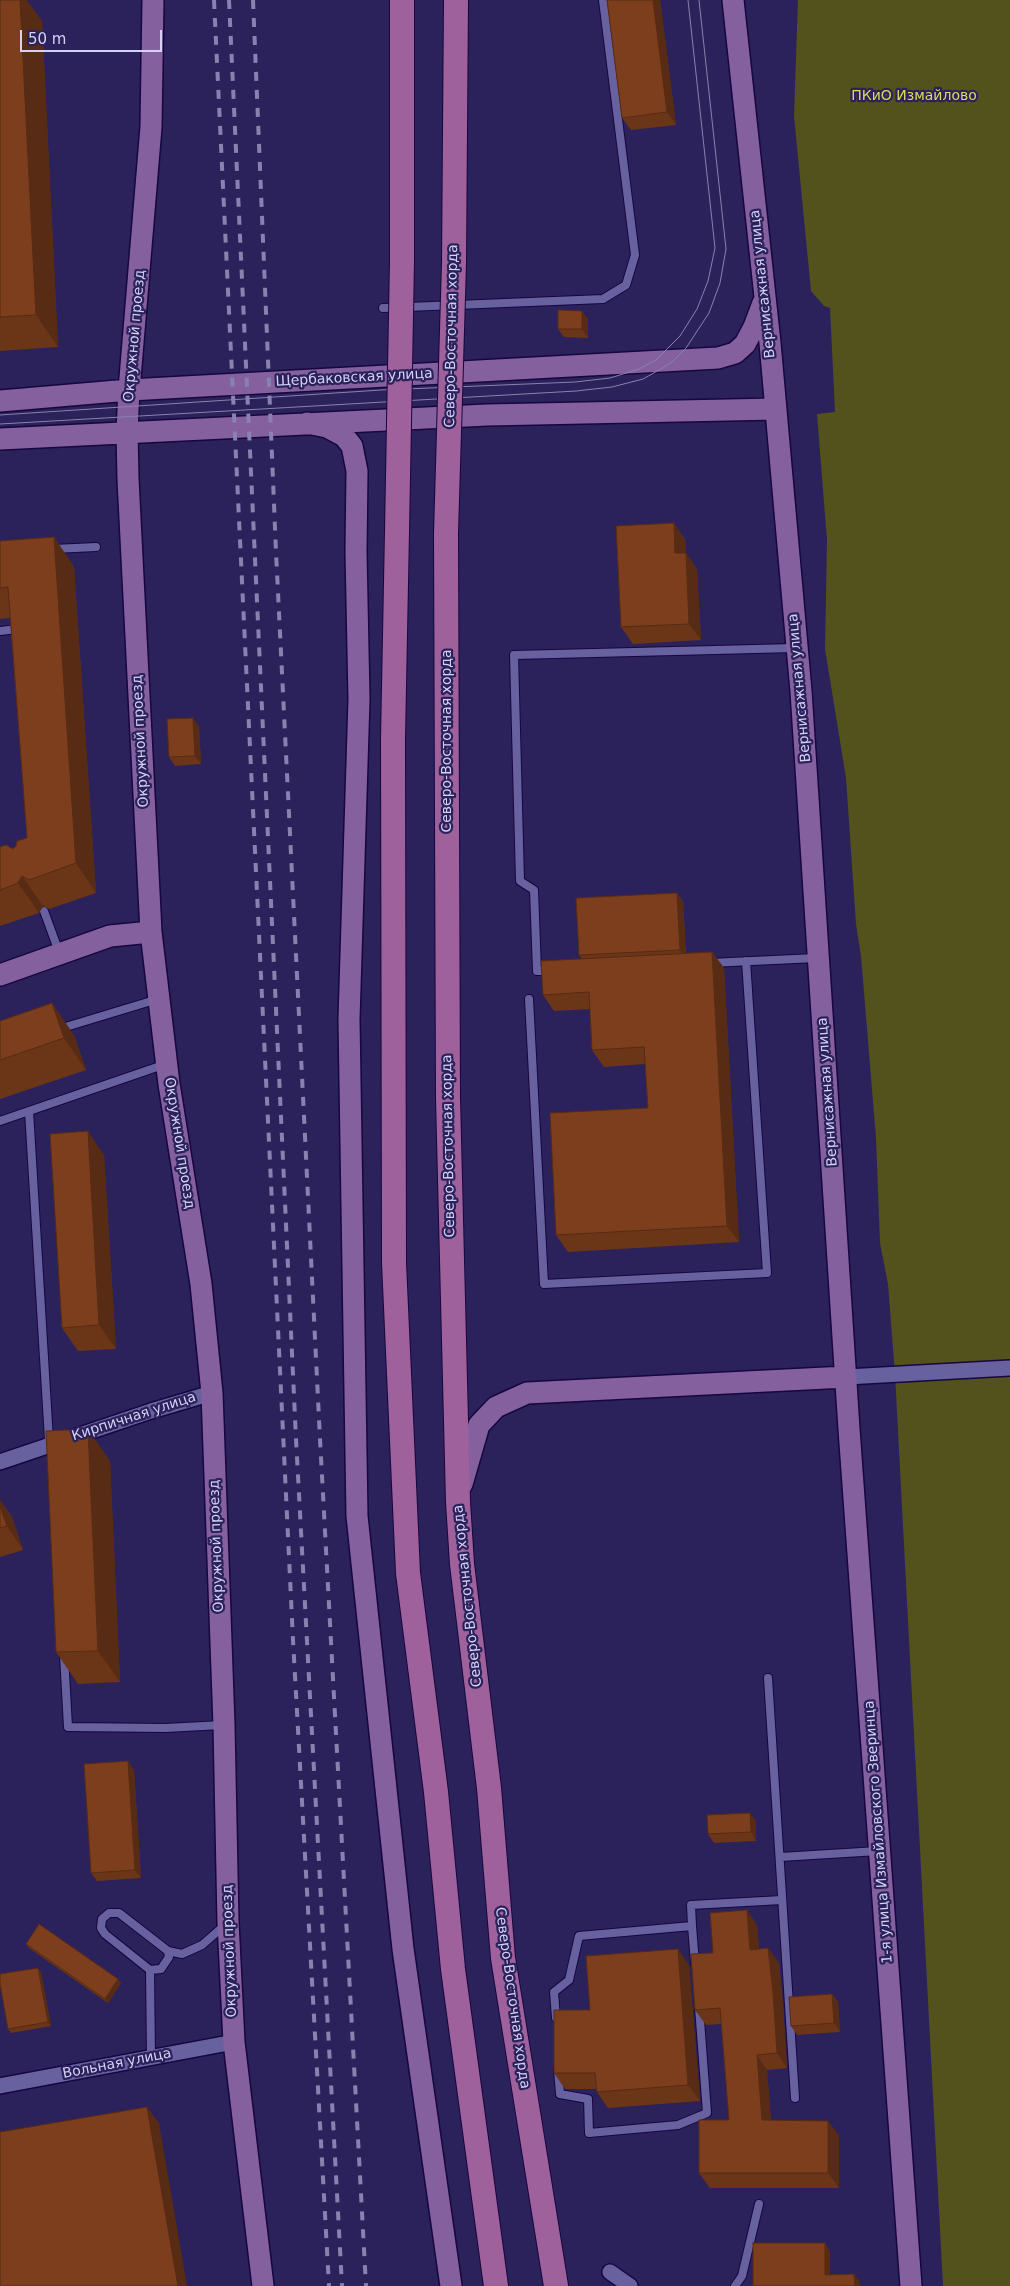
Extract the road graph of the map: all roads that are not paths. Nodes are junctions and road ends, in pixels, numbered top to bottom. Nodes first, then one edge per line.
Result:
1 (152, 0) edge
2 (402, 0) edge
3 (456, 0) edge
4 (604, 0) edge
5 (733, 0) edge
6 (765, 298) junction
7 (383, 308) dead end
8 (129, 390) junction
9 (0, 401) edge
10 (776, 409) junction
11 (307, 423) junction
12 (127, 431) junction
13 (0, 438) edge
14 (96, 547) dead end
15 (48, 550) edge
16 (0, 631) edge
17 (17, 639) edge
18 (797, 648) junction
19 (44, 911) dead end
20 (151, 932) junction
21 (60, 954) junction
22 (820, 957) junction
23 (746, 961) junction
24 (706, 963) edge
25 (557, 970) edge
26 (0, 975) edge
27 (158, 999) junction
28 (529, 999) dead end
29 (52, 1031) edge
30 (166, 1064) junction
31 (29, 1111) junction
32 (0, 1121) edge
33 (1010, 1368) edge
34 (846, 1377) junction
35 (212, 1392) junction
36 (51, 1446) junction
37 (0, 1461) edge
38 (458, 1502) junction
39 (64, 1647) edge
40 (768, 1678) dead end
41 (224, 1724) junction
42 (880, 1851) junction
43 (780, 1857) junction
44 (782, 1900) junction
45 (228, 1922) junction
46 (692, 1926) junction
47 (168, 1951) junction
48 (150, 1970) junction
49 (696, 1975) edge
50 (698, 1994) edge
51 (556, 2029) edge
52 (238, 2041) junction
53 (558, 2057) edge
54 (151, 2058) junction
55 (0, 2086) edge
56 (795, 2098) dead end
57 (759, 2204) dead end
58 (610, 2272) dead end
59 (263, 2286) edge
60 (451, 2286) edge
61 (496, 2286) edge
62 (556, 2286) edge
63 (630, 2286) edge
64 (735, 2286) edge
65 (911, 2286) edge

1 - 8 main road, Окружной проезд
2 - 61 main road, bridge
3 - 38 main road, Северо-Восточная хорда, bridge
4 - 7 lane
5 - 6 main road, Вернисажная улица
6 - 8 main road, Щербаковская улица
6 - 10 main road, Вернисажная улица
8 - 9 main road, Щербаковская улица
8 - 12 main road, Окружной проезд
10 - 11 main road
10 - 18 main road, Вернисажная улица
11 - 12 main road
11 - 60 main road
12 - 13 main road
12 - 20 main road, Окружной проезд
14 - 15 lane
16 - 17 lane
18 - 22 main road, Вернисажная улица
18 - 25 lane
19 - 21 lane
20 - 21 main road
20 - 27 main road, Окружной проезд
21 - 26 main road
22 - 23 lane
22 - 34 main road, Вернисажная улица
23 - 24 lane
23 - 28 lane
27 - 29 lane
27 - 30 main road, Окружной проезд
30 - 31 lane
30 - 35 main road, Окружной проезд
31 - 32 lane
31 - 36 lane
33 - 34 street
34 - 38 main road
34 - 42 main road, 1-я улица Измайловского Зверинца
35 - 36 street, Кирпичная улица
35 - 41 main road, Окружной проезд
36 - 37 street, Кирпичная улица
38 - 62 main road, Северо-Восточная хорда
39 - 41 lane
40 - 43 lane
41 - 45 main road, Окружной проезд
42 - 43 lane
42 - 65 main road, 1-я улица Измайловского Зверинца
43 - 44 lane
44 - 46 lane
44 - 56 lane
45 - 47 lane
45 - 52 main road, Окружной проезд
46 - 49 lane
46 - 51 lane
47 - 48 lane
47 - 48 lane
48 - 54 lane
50 - 53 lane
52 - 54 street, Вольная улица
52 - 59 main road, Окружной проезд
54 - 55 street, Вольная улица
57 - 64 lane
58 - 63 street

